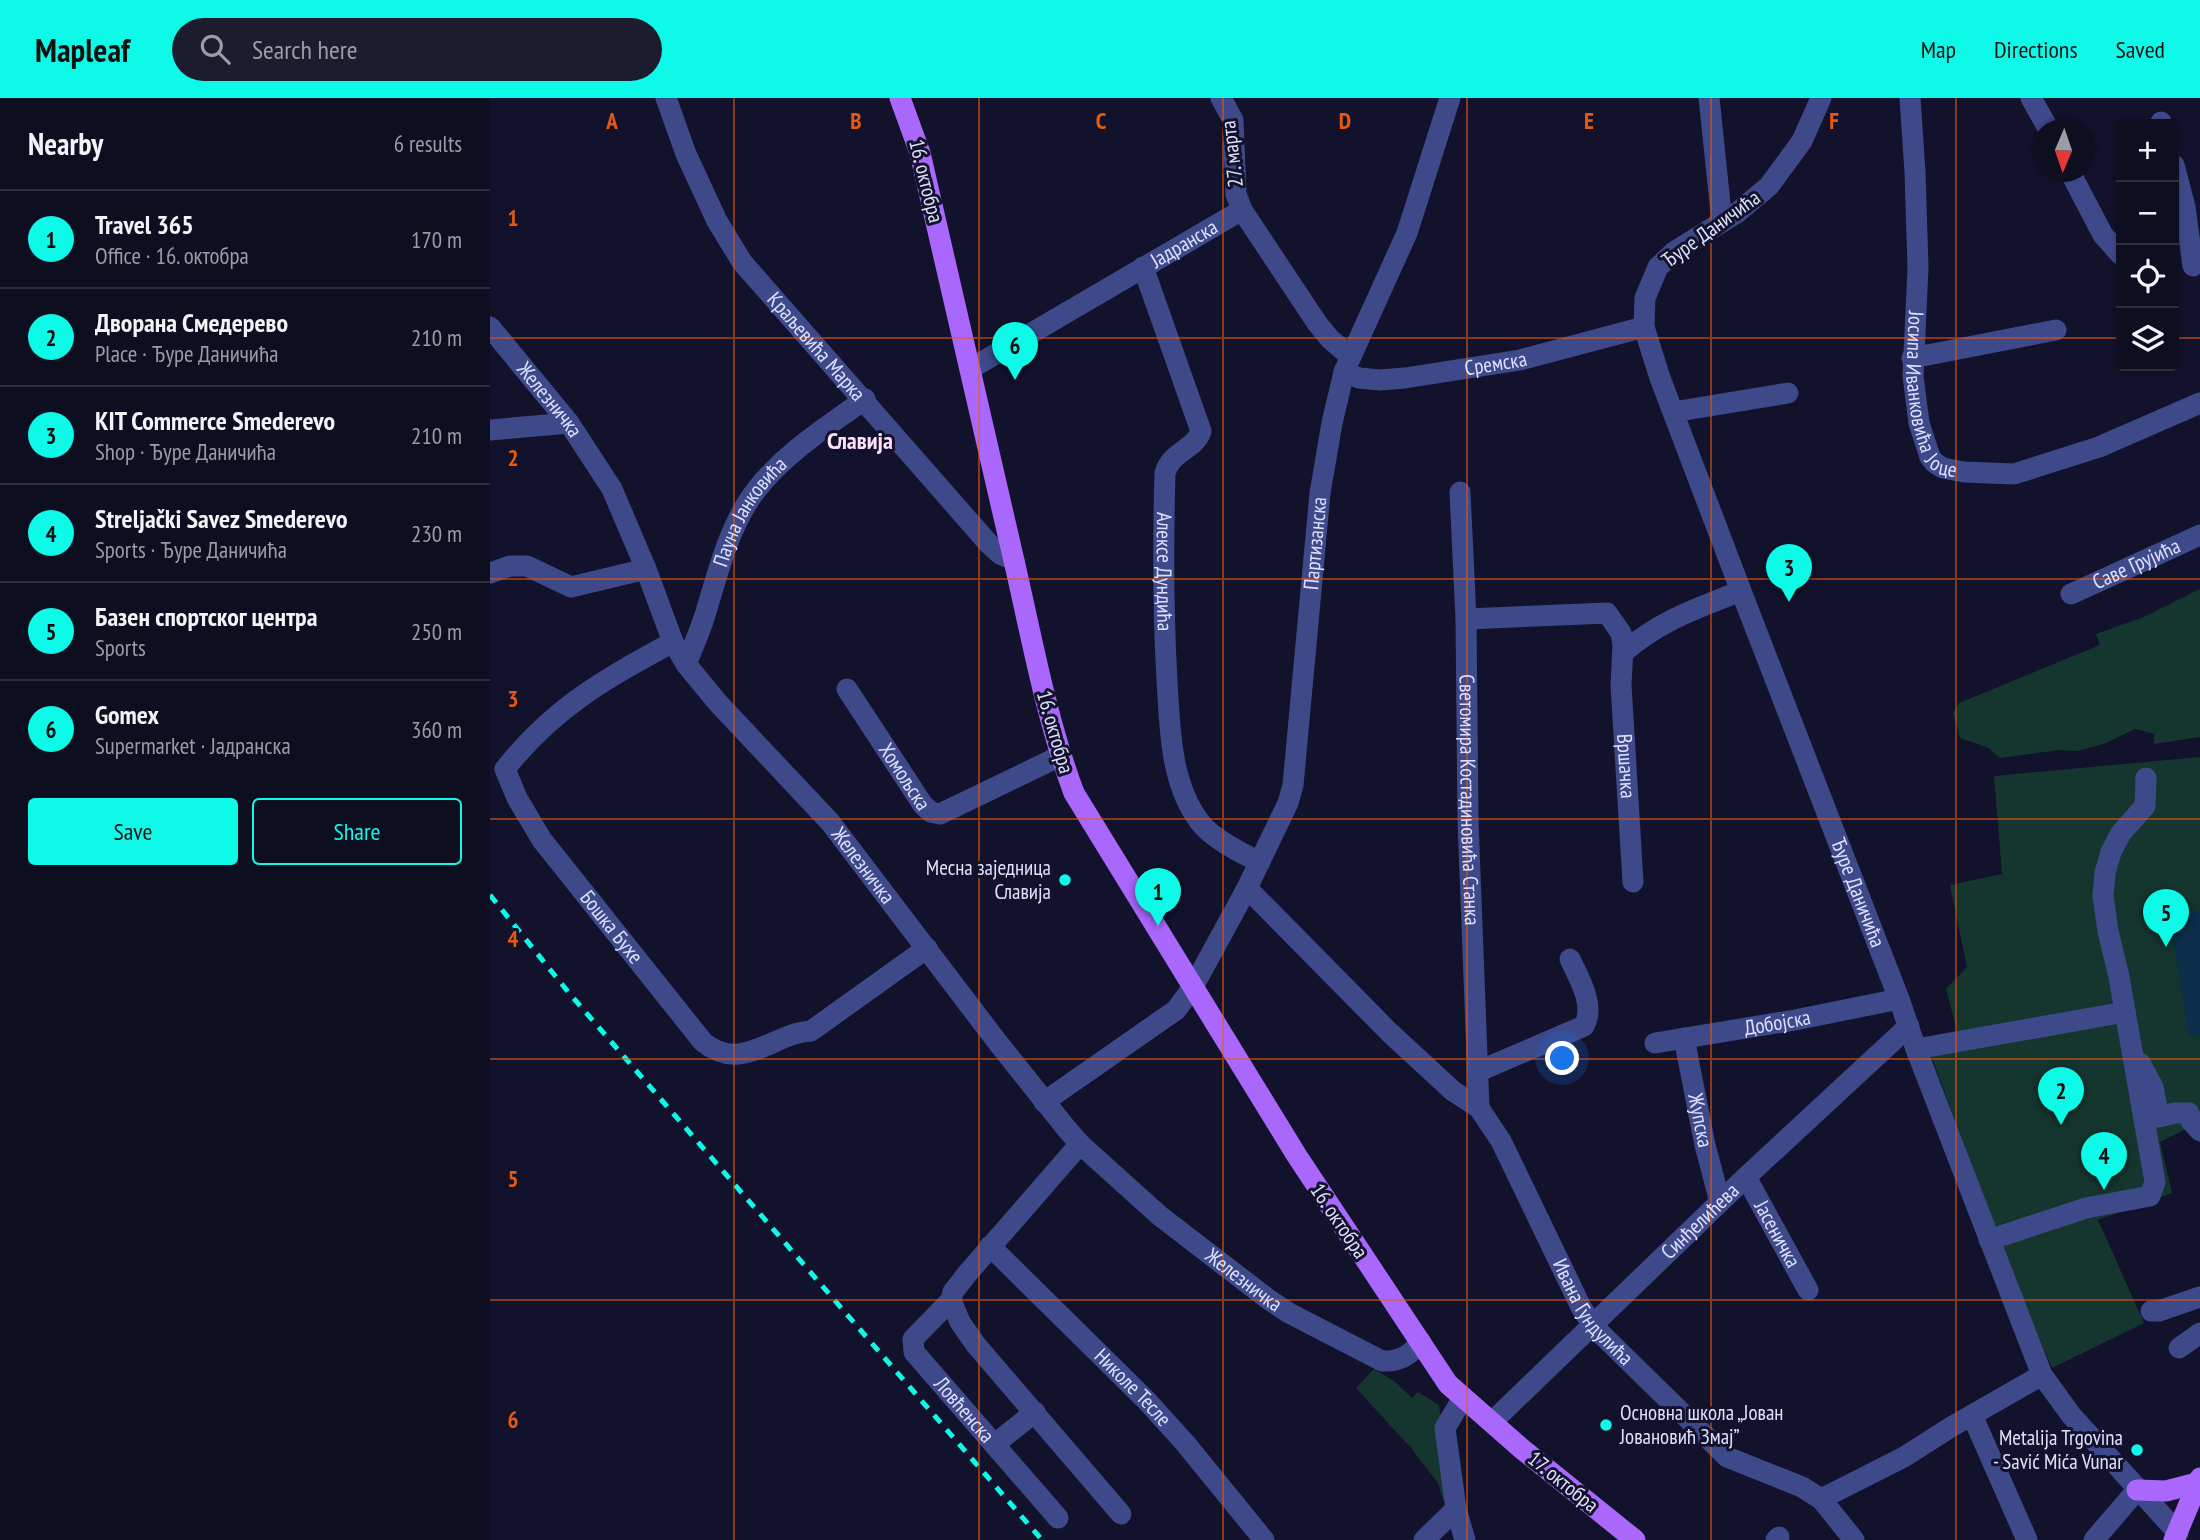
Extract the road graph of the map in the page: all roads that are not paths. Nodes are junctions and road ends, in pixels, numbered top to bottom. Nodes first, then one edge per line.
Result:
1 (666, 98) edge
2 (900, 98) edge
3 (1221, 98) edge
4 (1241, 98) edge
5 (1450, 98) edge
6 (1709, 98) edge
7 (1821, 98) edge
8 (1910, 98) edge
9 (2031, 98) edge
10 (2043, 119) edge
11 (1233, 120) junction
12 (2075, 182) edge
13 (2178, 182) edge
14 (1242, 211) junction
15 (1722, 222) junction
16 (2116, 249) edge
17 (2189, 265) edge
18 (1143, 267) junction
19 (490, 327) edge
20 (1644, 327) junction
21 (2056, 330) dead end
22 (1912, 358) junction
23 (1347, 364) junction
24 (970, 369) junction
25 (1788, 393) dead end
26 (865, 399) junction
27 (2200, 403) edge
28 (1673, 412) junction
29 (569, 423) junction
30 (490, 430) edge
31 (1460, 492) dead end
32 (2200, 535) edge
33 (1014, 560) junction
34 (646, 569) junction
35 (490, 573) edge
36 (1741, 591) junction
37 (2071, 594) dead end
38 (1466, 619) junction
39 (673, 642) junction
40 (1624, 652) junction
41 (686, 664) junction
42 (847, 689) dead end
43 (1060, 756) junction
44 (497, 775) edge
45 (2146, 778) dead end
46 (1260, 862) junction
47 (1633, 882) dead end
48 (1247, 888) junction
49 (927, 948) junction
50 (1570, 959) dead end
51 (1194, 987) junction
52 (1899, 999) junction
53 (2125, 1012) junction
54 (1909, 1026) junction
55 (1684, 1038) junction
56 (1655, 1042) dead end
57 (2132, 1048) junction
58 (1916, 1049) junction
59 (1479, 1071) junction
60 (1044, 1102) junction
61 (1479, 1108) junction
62 (2200, 1130) edge
63 (1080, 1144) junction
64 (1746, 1177) junction
65 (1720, 1202) junction
66 (1989, 1240) junction
67 (990, 1246) junction
68 (1808, 1290) dead end
69 (2200, 1297) edge
70 (951, 1300) junction
71 (2151, 1311) dead end
72 (1593, 1326) junction
73 (2200, 1333) edge
74 (1421, 1342) junction
75 (2179, 1348) dead end
76 (2042, 1375) junction
77 (1463, 1398) junction
78 (1035, 1412) junction
79 (1972, 1415) junction
80 (1492, 1422) junction
81 (995, 1444) junction
82 (2198, 1480) edge
83 (2137, 1490) junction
84 (1821, 1499) junction
85 (1456, 1509) junction
86 (1121, 1514) dead end
87 (1058, 1518) dead end
88 (2177, 1538) edge
89 (1264, 1540) edge
90 (1424, 1540) edge
91 (1465, 1540) edge
92 (1635, 1540) edge
93 (1854, 1540) edge
94 (2028, 1540) edge
95 (2094, 1540) edge

1 - 26 street, Краљевића Марка
2 - 24 main road, 16. октобра
3 - 11 street, 27. марта
4 - 11 street
5 - 23 street, Партизанска
6 - 15 street
7 - 15 street, Ђуре Даничића
8 - 22 street, Јосипа Иванковића Јоце
9 - 10 street
11 - 14 street, 27. марта
12 - 16 street
13 - 17 street
14 - 18 street, Јадранска
14 - 23 street, Јадранска
15 - 20 street, Ђуре Даничића
18 - 24 street, Јадранска
18 - 46 street, Алексе Дундића
19 - 29 street, Железничка
20 - 23 street, Сремска
20 - 28 street, Ђуре Даничића
21 - 22 street
22 - 27 street, Јосипа Иванковића Јоце
23 - 46 street, Партизанска
24 - 33 main road, 16. октобра
25 - 28 street
26 - 33 street, Краљевића Марка
26 - 41 street, Пауна Јанковића
28 - 36 street, Ђуре Даничића
29 - 30 street
29 - 34 street, Железничка
31 - 38 street, Светомира Костадиновића Станка
32 - 37 street, Саве Грујића
33 - 43 main road, 16. октобра
34 - 35 street
34 - 39 street, Железничка
36 - 40 street
36 - 52 street, Ђуре Даничића
38 - 40 street, Вршачка
38 - 59 street, Светомира Костадиновића Станка
39 - 41 street, Железничка
39 - 44 street, Бошка Бухе
40 - 47 street, Вршачка
41 - 49 street, Железничка
42 - 43 street, Хомољска
43 - 51 main road, 16. октобра
44 - 49 street, Бошка Бухе
45 - 53 street
46 - 48 street, Партизанска
48 - 51 street, Партизанска
48 - 61 street, Ивана Гундулића
49 - 60 street, Железничка
50 - 59 street
51 - 60 street
51 - 74 main road, 16. октобра
52 - 54 street, Ђуре Даничића
52 - 55 street, Добојска
53 - 57 street
53 - 58 street
54 - 58 street, Ђуре Даничића
54 - 64 street, Синђелићева
55 - 56 street, Добојска
55 - 65 street, Жупска
57 - 62 street
57 - 66 street
58 - 66 street, Ђуре Даничића
59 - 61 street, Светомира Костадиновића Станка
60 - 63 street, Железничка
61 - 72 street, Ивана Гундулића
63 - 67 street, Ловћенска
63 - 74 street, Железничка
64 - 65 street, Синђелићева
64 - 68 street, Јасеничка
65 - 72 street, Синђелићева
66 - 76 street, Ђуре Даничића
67 - 70 street, Ловћенска
67 - 89 street, Николе Тесле
69 - 71 street
70 - 78 street
70 - 81 street, Ловћенска
72 - 80 street, Синђелићева
72 - 84 street, Ивана Гундулића
73 - 75 street
74 - 77 main road, 17. октобра
76 - 79 street
76 - 83 street, Ђуре Даничића
77 - 80 main road, 17. октобра
77 - 85 street
78 - 81 street
78 - 86 street
79 - 84 street
79 - 94 street
80 - 92 main road, 17. октобра
81 - 87 street, Ловћенска
82 - 83 main road
82 - 88 main road
83 - 88 street, Ђуре Даничића
83 - 95 street
84 - 93 street
85 - 90 street
85 - 91 street

